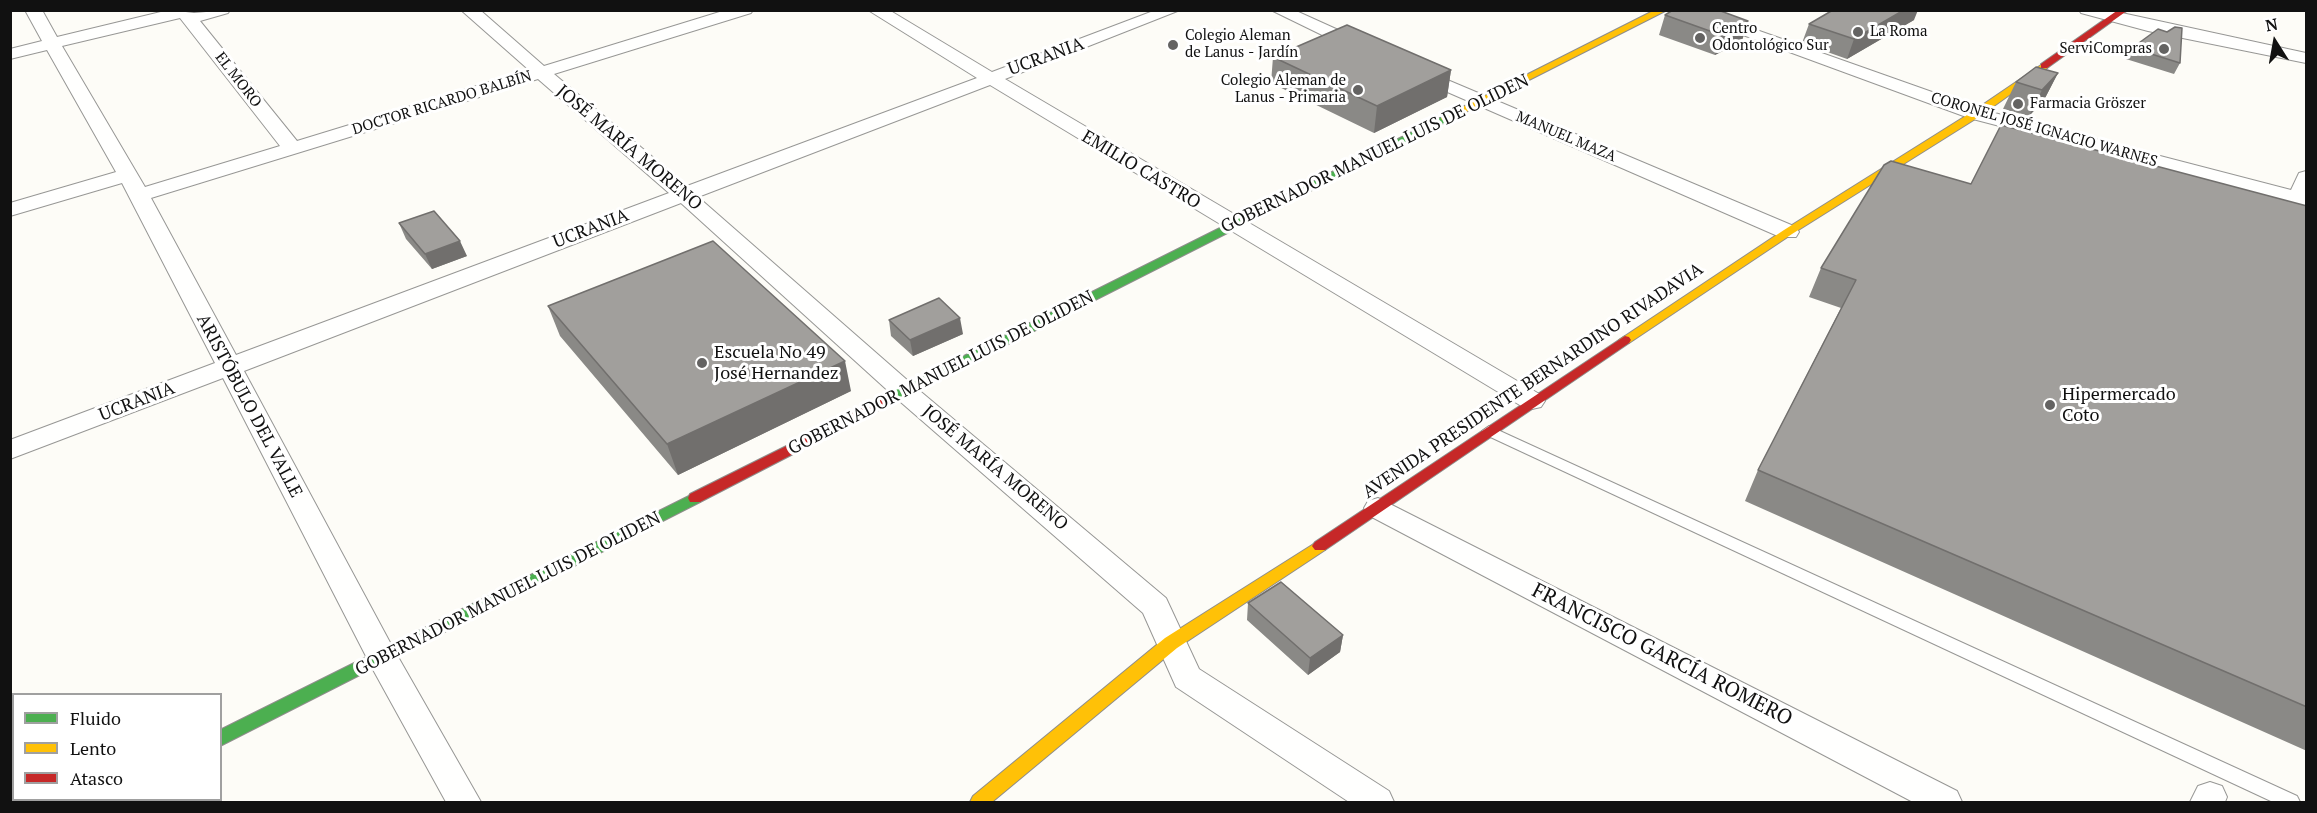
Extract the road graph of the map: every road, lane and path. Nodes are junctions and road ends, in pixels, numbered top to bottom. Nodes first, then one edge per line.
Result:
1 (33, 10) edge
2 (222, 10) edge
3 (470, 10) edge
4 (745, 10) edge
5 (876, 10) edge
6 (1172, 10) edge
7 (1279, 10) edge
8 (1663, 10) edge
9 (1683, 10) edge
10 (2086, 10) edge
11 (185, 14) edge
12 (2118, 14) edge
13 (52, 44) junction
14 (10, 54) edge
15 (1375, 54) edge
16 (2307, 58) edge
17 (1407, 68) edge
18 (541, 74) junction
19 (988, 78) junction
20 (1482, 102) junction
21 (1976, 114) junction
22 (293, 149) junction
23 (126, 175) junction
24 (2307, 177) edge
25 (683, 194) junction
26 (139, 195) junction
27 (2303, 199) edge
28 (10, 210) edge
29 (1232, 225) junction
30 (1788, 232) junction
31 (228, 367) junction
32 (905, 392) junction
33 (1532, 402) junction
34 (1489, 431) junction
35 (10, 450) edge
36 (1378, 508) junction
37 (1171, 643) junction
38 (382, 657) junction
39 (222, 738) edge
40 (464, 802) edge
41 (979, 802) edge
42 (1377, 802) edge
43 (1946, 802) edge
44 (2291, 802) edge

1 - 13 street, ARISTÓBULO DEL VALLE
2 - 11 street
3 - 18 street, JOSÉ MARÍA MORENO
4 - 18 street, DOCTOR RICARDO BALBÍN
5 - 19 street, EMILIO CASTRO
6 - 19 street, UCRANIA
7 - 15 street
8 - 20 street, GOBERNADOR MANUEL LUIS DE OLIDEN
9 - 21 street, CORONEL JOSÉ IGNACIO WARNES
10 - 12 street
11 - 13 street
11 - 22 street, EL MORO
12 - 16 street
12 - 21 street, AVENIDA PRESIDENTE BERNARDINO RIVADAVIA
13 - 14 street
13 - 23 street, ARISTÓBULO DEL VALLE
17 - 20 street, MANUEL MAZA
18 - 22 street, DOCTOR RICARDO BALBÍN
18 - 25 street, JOSÉ MARÍA MORENO
19 - 25 street, UCRANIA
19 - 29 street, EMILIO CASTRO
20 - 29 street, GOBERNADOR MANUEL LUIS DE OLIDEN
20 - 30 street, MANUEL MAZA
21 - 27 street, CORONEL JOSÉ IGNACIO WARNES
21 - 30 street, AVENIDA PRESIDENTE BERNARDINO RIVADAVIA
22 - 26 street, DOCTOR RICARDO BALBÍN
23 - 26 street, ARISTÓBULO DEL VALLE
23 - 28 street
24 - 27 street
25 - 31 street, UCRANIA
25 - 32 street, JOSÉ MARÍA MORENO
26 - 31 street, ARISTÓBULO DEL VALLE
29 - 32 street, GOBERNADOR MANUEL LUIS DE OLIDEN
29 - 33 street, EMILIO CASTRO
30 - 33 street, AVENIDA PRESIDENTE BERNARDINO RIVADAVIA
31 - 35 street, UCRANIA
31 - 38 street, ARISTÓBULO DEL VALLE
32 - 37 street, JOSÉ MARÍA MORENO
32 - 38 street, GOBERNADOR MANUEL LUIS DE OLIDEN
33 - 34 street, AVENIDA PRESIDENTE BERNARDINO RIVADAVIA
34 - 36 street, AVENIDA PRESIDENTE BERNARDINO RIVADAVIA
34 - 44 lane
36 - 37 street, AVENIDA PRESIDENTE BERNARDINO RIVADAVIA
36 - 43 street, FRANCISCO GARCÍA ROMERO
37 - 41 street, AVENIDA PRESIDENTE BERNARDINO RIVADAVIA
37 - 42 street, JOSÉ MARÍA MORENO
38 - 39 street, GOBERNADOR MANUEL LUIS DE OLIDEN
38 - 40 street, ARISTÓBULO DEL VALLE

